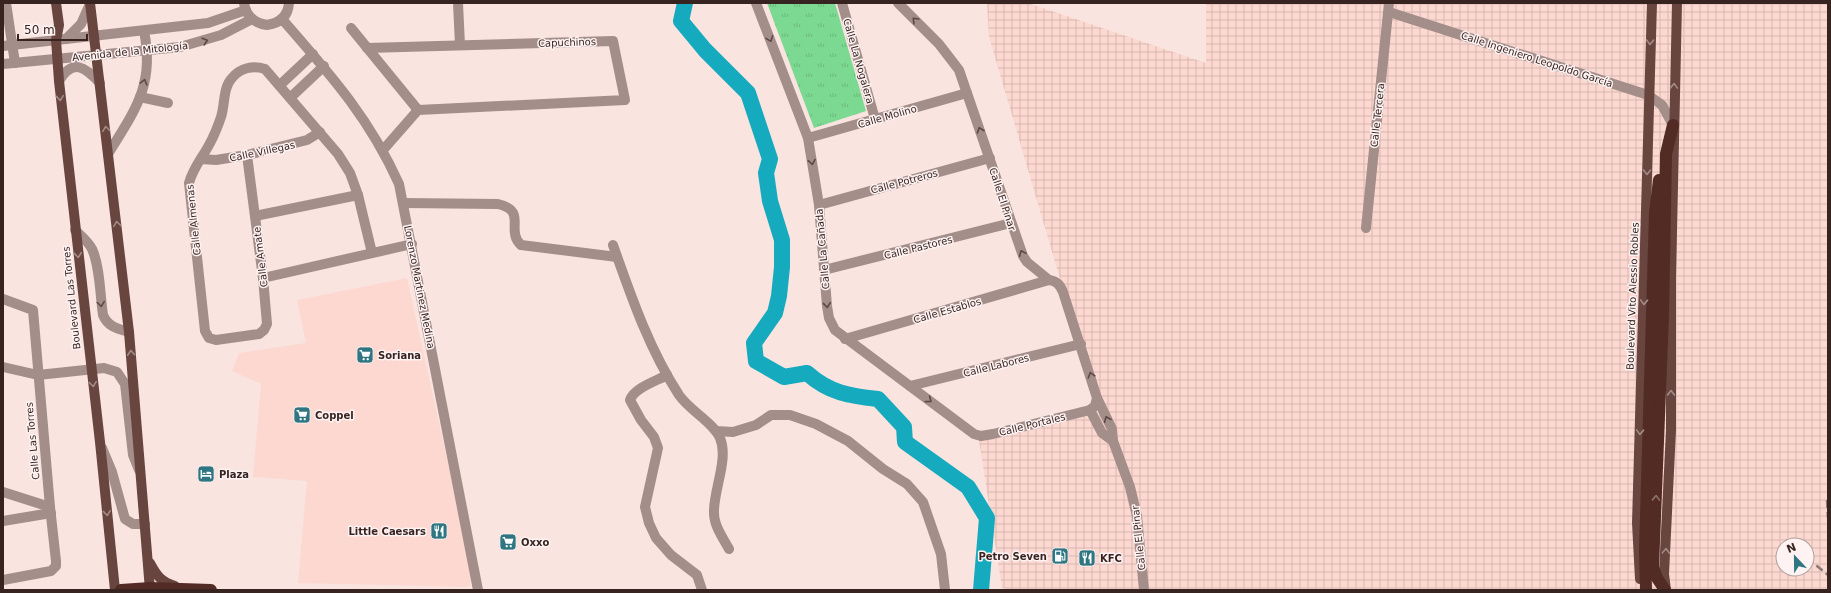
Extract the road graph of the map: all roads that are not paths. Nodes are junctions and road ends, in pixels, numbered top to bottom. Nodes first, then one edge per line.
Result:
1 (6, 3) edge
2 (56, 3) edge
3 (458, 3) edge
4 (756, 3) edge
5 (842, 3) edge
6 (898, 3) edge
7 (1652, 3) edge
8 (1677, 3) edge
9 (90, 4) edge
10 (290, 4) edge
11 (245, 7) edge
12 (1389, 7) edge
13 (252, 19) junction
14 (282, 19) junction
15 (351, 28) dead end
16 (144, 31) junction
17 (95, 36) junction
18 (61, 40) junction
19 (460, 45) junction
20 (8, 46) edge
21 (367, 48) junction
22 (148, 51) junction
23 (313, 54) junction
24 (97, 56) junction
25 (56, 59) junction
26 (15, 63) junction
27 (3, 64) edge
28 (324, 66) junction
29 (59, 81) junction
30 (100, 83) junction
31 (280, 85) junction
32 (967, 93) junction
33 (1648, 95) junction
34 (140, 96) junction
35 (291, 97) junction
36 (168, 103) dead end
37 (418, 110) junction
38 (875, 119) junction
39 (1673, 125) junction
40 (320, 132) junction
41 (808, 138) junction
42 (383, 150) junction
43 (108, 154) junction
44 (1666, 154) junction
45 (247, 155) junction
46 (990, 158) junction
47 (201, 159) junction
48 (358, 195) junction
49 (403, 203) junction
50 (818, 205) junction
51 (255, 216) junction
52 (1011, 223) junction
53 (1366, 228) dead end
54 (75, 230) junction
55 (412, 244) junction
56 (613, 245) dead end
57 (372, 253) junction
58 (618, 257) junction
59 (824, 270) junction
60 (263, 278) junction
61 (1049, 280) junction
62 (3, 299) edge
63 (130, 332) junction
64 (237, 338) joint
65 (845, 339) junction
66 (1081, 344) junction
67 (3, 367) edge
68 (91, 369) junction
69 (38, 375) junction
70 (667, 376) junction
71 (910, 386) junction
72 (1098, 398) junction
73 (1090, 410) junction
74 (716, 431) junction
75 (974, 434) joint
76 (1113, 441) junction
77 (100, 442) junction
78 (139, 470) junction
79 (3, 492) edge
80 (50, 510) junction
81 (3, 521) edge
82 (145, 524) junction
83 (729, 549) dead end
84 (148, 561) junction
85 (1664, 574) junction
86 (3, 580) edge
87 (117, 588) edge
88 (150, 589) edge
89 (183, 589) edge
90 (211, 590) edge
91 (478, 590) edge
92 (702, 590) edge
93 (945, 590) edge
94 (1144, 590) edge
95 (1640, 590) edge
96 (1646, 590) edge
97 (1665, 590) edge
98 (1672, 590) edge

1 - 20 street
2 - 18 main road, Boulevard Las Torres
3 - 19 street
4 -> 41 street, Calle La Cañada
5 - 38 street, Calle La Nogalera
32 -> 6 street, Calle El Pinar
7 -> 33 main road, Boulevard Vito Alessio Robles
39 -> 8 main road
9 - 17 main road
9 - 18 street
10 - 14 street
11 - 13 street
11 - 16 street, Avenida de la Mitología
12 - 33 street, Calle Ingeniero Leopoldo García
12 - 53 street, Calle Tercera
13 - 14 street
22 -> 13 street, Avenida de la Mitología
14 - 23 street, Lorenzo Martinez Medina
15 - 21 street
16 - 17 street, Avenida de la Mitología
16 - 22 street
17 - 18 street, Avenida de la Mitología
17 - 24 main road
18 - 20 street, Avenida de la Mitología
18 - 25 main road, Boulevard Las Torres
19 - 21 street, Capuchinos
19 - 37 street, Capuchinos
20 - 26 street
21 - 37 street
22 - 24 street, Avenida de la Mitología
34 -> 22 street
23 - 28 street, Lorenzo Martinez Medina
23 - 31 street
24 - 25 street, Avenida de la Mitología
24 - 30 main road
25 - 26 street, Avenida de la Mitología
25 - 29 main road, Boulevard Las Torres
26 - 27 street, Avenida de la Mitología
28 - 35 street
28 - 42 street, Lorenzo Martinez Medina
29 - 30 street
29 -> 54 main road, Boulevard Las Torres
43 -> 30 main road
31 - 35 street
31 - 47 street, Calle Almenas
32 - 38 street, Calle Molino
46 -> 32 street, Calle El Pinar
33 - 39 street, Calle Ingeniero Leopoldo García
33 -> 95 main road, Boulevard Vito Alessio Robles
34 - 36 street
34 - 43 street
35 - 40 street
37 - 42 street
38 - 41 street, Calle Molino
39 - 44 highway
85 -> 39 main road
40 - 45 street, Calle Villegas
40 - 48 street
41 -> 50 street, Calle La Cañada
42 - 49 street, Lorenzo Martinez Medina
63 -> 43 main road
44 - 96 highway
97 -> 44 highway
45 - 47 street, Calle Villegas
45 - 51 street, Calle Amate
46 - 50 street, Calle Potreros
46 - 52 street, Calle El Pinar
47 - 64 street, Calle Almenas
48 - 51 street
48 - 57 street
49 - 55 street, Lorenzo Martinez Medina
49 - 58 street
50 - 59 street, Calle La Cañada
51 - 60 street, Calle Amate
52 - 59 street, Calle Pastores
61 -> 52 street, Calle El Pinar
54 -> 63 street
54 -> 68 main road, Boulevard Las Torres
55 - 57 street
55 - 91 street, Lorenzo Martinez Medina
56 - 58 street
57 - 60 street
58 - 70 street
59 -> 65 street, Calle La Cañada
60 - 64 street, Calle Amate
61 - 65 street, Calle Establos
61 - 66 street, Calle El Pinar
62 - 69 street, Calle Las Torres
78 -> 63 main road
65 - 71 street, Calle La Cañada
66 - 71 street, Calle Labores
72 -> 66 street, Calle El Pinar
67 - 69 street
68 - 69 street
68 -> 77 main road, Boulevard Las Torres
68 - 78 street
69 - 80 street, Calle Las Torres
70 - 74 street
70 - 92 street
71 -> 75 street, Calle La Cañada
72 - 73 street
76 -> 72 street, Calle El Pinar
73 - 75 street, Calle Portales
73 - 76 street, Calle El Pinar
74 - 83 street
74 - 93 street
76 - 94 street, Calle El Pinar
77 - 82 street
77 -> 87 main road, Boulevard Las Torres
78 - 82 main road
79 - 80 street
80 - 81 street
80 - 86 street, Calle Las Torres
82 - 84 main road
84 - 88 main road
84 - 89 main road
85 - 97 main road
85 - 98 street
87 - 88 highway
88 - 89 highway
89 - 90 highway

